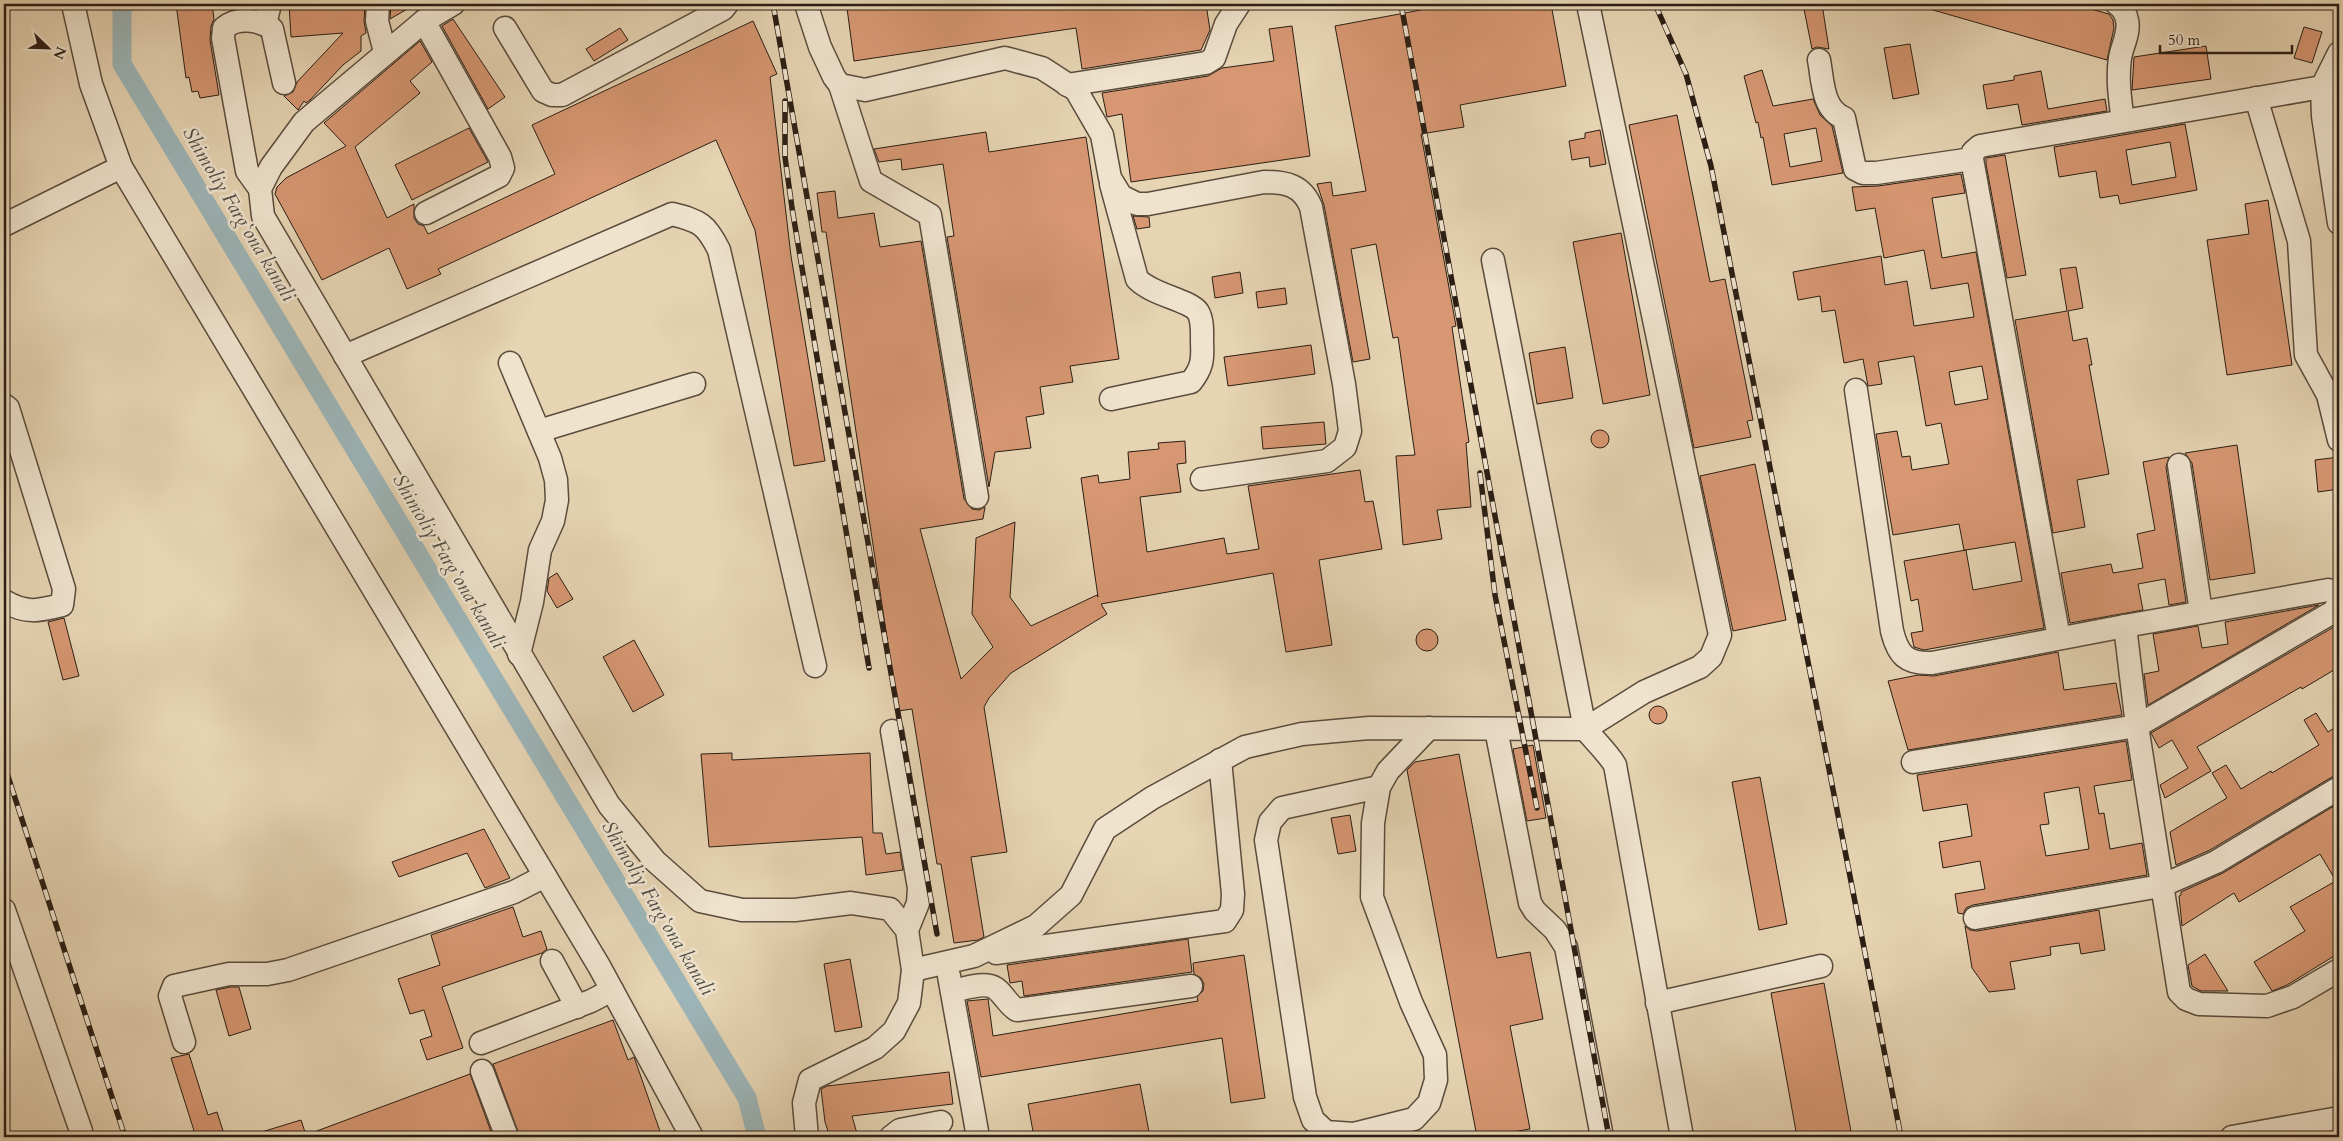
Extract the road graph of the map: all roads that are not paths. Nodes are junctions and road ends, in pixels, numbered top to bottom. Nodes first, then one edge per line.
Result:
1 (73, 4) edge
2 (378, 4) edge
3 (453, 4) edge
4 (727, 4) edge
5 (806, 4) edge
6 (1239, 4) edge
7 (1588, 4) edge
8 (2117, 4) edge
9 (267, 14) edge
10 (424, 21) junction
11 (505, 28) dead end
12 (385, 52) junction
13 (2339, 53) edge
14 (1819, 60) dead end
15 (284, 83) dead end
16 (1067, 84) junction
17 (840, 85) junction
18 (2322, 87) junction
19 (2256, 98) junction
20 (2123, 121) junction
21 (2333, 143) edge
22 (1972, 159) junction
23 (121, 167) junction
24 (1110, 178) junction
25 (260, 189) junction
26 (426, 213) dead end
27 (2339, 223) edge
28 (4, 225) edge
29 (1493, 260) dead end
30 (345, 356) junction
31 (510, 363) dead end
32 (694, 384) dead end
33 (1856, 390) dead end
34 (1111, 398) dead end
35 (4, 405) edge
36 (539, 431) junction
37 (2339, 440) edge
38 (2179, 465) dead end
39 (1202, 479) dead end
40 (977, 497) dead end
41 (2339, 592) edge
42 (4, 601) edge
43 (2339, 603) edge
44 (2201, 612) junction
45 (2125, 626) junction
46 (2059, 638) junction
47 (519, 654) junction
48 (815, 666) dead end
49 (2138, 726) junction
50 (1429, 728) junction
51 (1496, 729) junction
52 (1585, 729) junction
53 (892, 731) dead end
54 (1220, 760) junction
55 (1913, 762) dead end
56 (1379, 787) junction
57 (2339, 788) edge
58 (545, 876) junction
59 (2161, 886) junction
60 (4, 910) edge
61 (1975, 918) dead end
62 (908, 930) junction
63 (974, 956) junction
64 (552, 961) dead end
65 (946, 962) junction
66 (1821, 966) dead end
67 (913, 970) junction
68 (2339, 970) edge
69 (1190, 986) dead end
70 (612, 990) junction
71 (952, 991) junction
72 (1657, 1003) junction
73 (577, 1006) junction
74 (184, 1042) dead end
75 (481, 1043) dead end
76 (482, 1071) dead end
77 (2339, 1118) edge
78 (941, 1122) dead end
79 (81, 1131) dead end
80 (507, 1137) edge
81 (692, 1137) edge
82 (807, 1137) edge
83 (891, 1137) edge
84 (978, 1137) edge
85 (1602, 1137) edge
86 (1682, 1137) edge
87 (2232, 1137) edge

1 - 23 street
2 - 12 street
3 - 10 street
4 - 11 street
5 - 17 street
6 - 16 street
7 - 52 street
8 - 20 street
9 - 15 street
9 - 25 street
10 - 12 street
10 - 26 street
12 - 25 street
13 - 18 street
14 - 22 street
16 - 17 street
16 - 24 street
17 - 40 street
18 - 19 street
18 - 21 street
19 - 20 street
19 - 37 street
20 - 22 street
21 - 27 street
22 - 46 street
23 - 28 street
23 - 58 street
24 - 34 street
24 - 39 street
25 - 30 street
29 - 52 street
30 - 47 street
30 - 48 street
31 - 36 street
32 - 36 street
33 - 46 street
35 - 42 street
36 - 47 street
38 - 44 street
41 - 44 street
43 - 49 street
44 - 45 street
45 - 46 street
45 - 49 street
47 - 62 street
49 - 55 street
49 - 59 street
50 - 51 street
50 - 54 street
50 - 56 street
51 - 52 street
51 - 85 street
52 - 72 street
53 - 62 street
54 - 63 street
54 - 63 street
56 - 56 street
57 - 59 street
58 - 70 street
58 - 74 street
59 - 61 street
59 - 68 street
60 - 79 street
62 - 67 street
63 - 65 street
64 - 73 street
65 - 67 street
65 - 71 street
66 - 72 street
67 - 82 street
69 - 71 street
70 - 73 street
70 - 81 street
71 - 84 street
72 - 86 street
73 - 75 street
76 - 80 street
77 - 87 street
78 - 83 street

